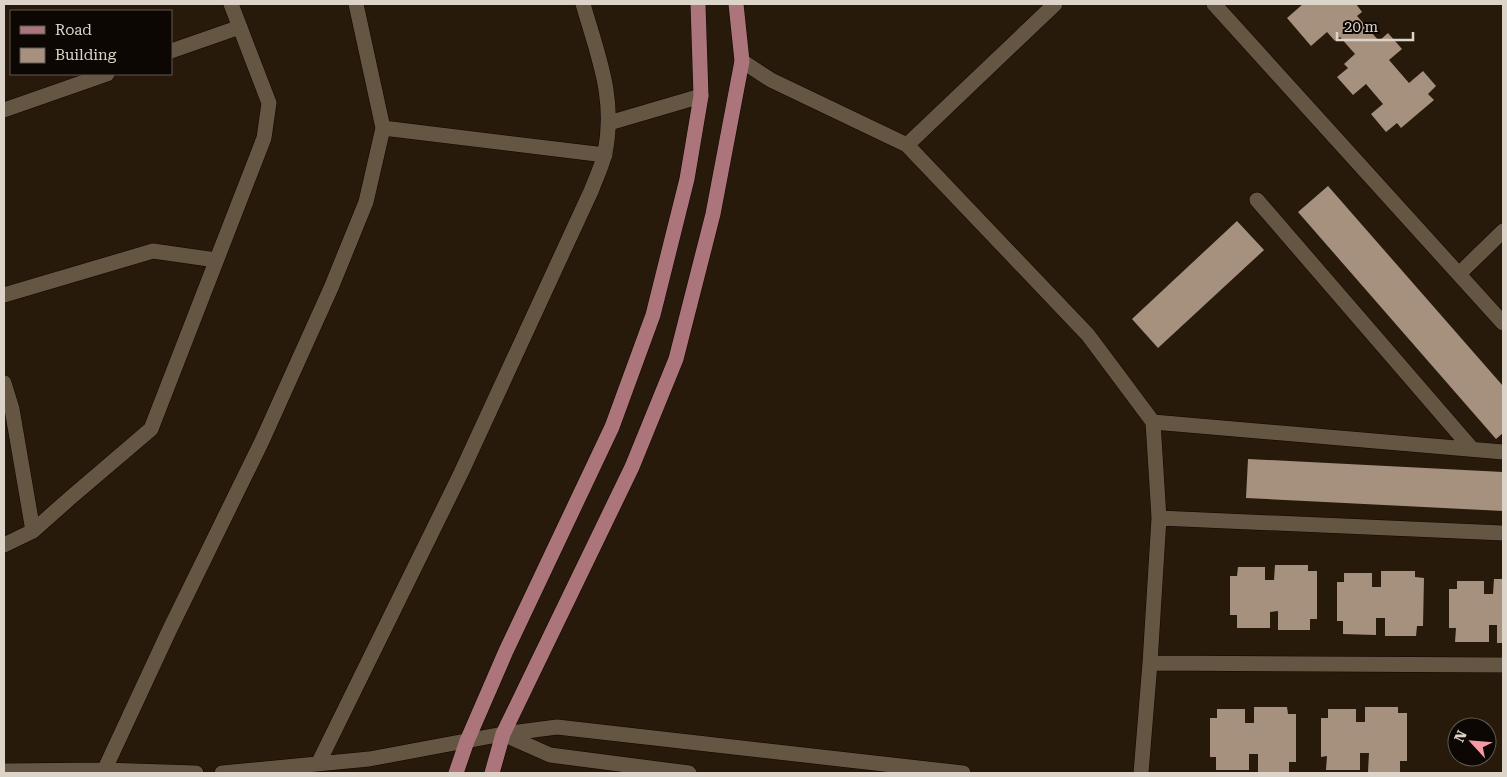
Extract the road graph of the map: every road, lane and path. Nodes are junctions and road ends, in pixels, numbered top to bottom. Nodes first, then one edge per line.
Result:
1 (231, 4) edge
2 (356, 4) edge
3 (583, 4) edge
4 (698, 4) edge
5 (736, 4) edge
6 (1055, 4) edge
7 (1214, 4) edge
8 (240, 27) junction
9 (172, 51) edge
10 (742, 61) junction
11 (104, 75) edge
12 (701, 96) junction
13 (4, 110) edge
14 (609, 123) junction
15 (383, 128) junction
16 (907, 145) junction
17 (605, 155) junction
18 (1257, 200) dead end
19 (1503, 231) edge
20 (216, 260) junction
21 (1459, 274) junction
22 (4, 295) edge
23 (1503, 323) edge
24 (4, 383) edge
25 (1153, 422) junction
26 (1472, 449) junction
27 (1503, 452) edge
28 (1159, 518) junction
29 (33, 531) junction
30 (1503, 533) edge
31 (4, 545) edge
32 (1150, 664) junction
33 (1503, 665) edge
34 (503, 734) junction
35 (467, 741) junction
36 (318, 764) junction
37 (4, 771) edge
38 (103, 771) edge
39 (196, 773) edge
40 (222, 773) edge
41 (456, 773) edge
42 (492, 773) edge
43 (689, 773) edge
44 (964, 773) edge
45 (1141, 773) edge

1 - 8 street
2 - 15 street
3 - 14 street
4 - 12 main road
5 - 10 main road
6 - 16 street
7 - 21 street
8 - 9 street
8 - 20 street
10 - 16 street
10 - 34 main road
11 - 13 street
12 - 14 street
12 - 35 main road
14 - 17 street
15 - 17 street
15 - 38 street
16 - 25 street
17 - 36 street
18 - 26 street
19 - 21 street
20 - 22 street
20 - 29 street
21 - 23 street
24 - 29 street
25 - 26 street
25 - 28 street
26 - 27 street
28 - 30 street
28 - 32 street
29 - 31 street
32 - 33 street
32 - 45 street
34 - 35 street
34 - 42 main road
34 - 43 street
34 - 44 street
35 - 36 street
35 - 41 main road
36 - 40 street
37 - 38 street
38 - 39 street

